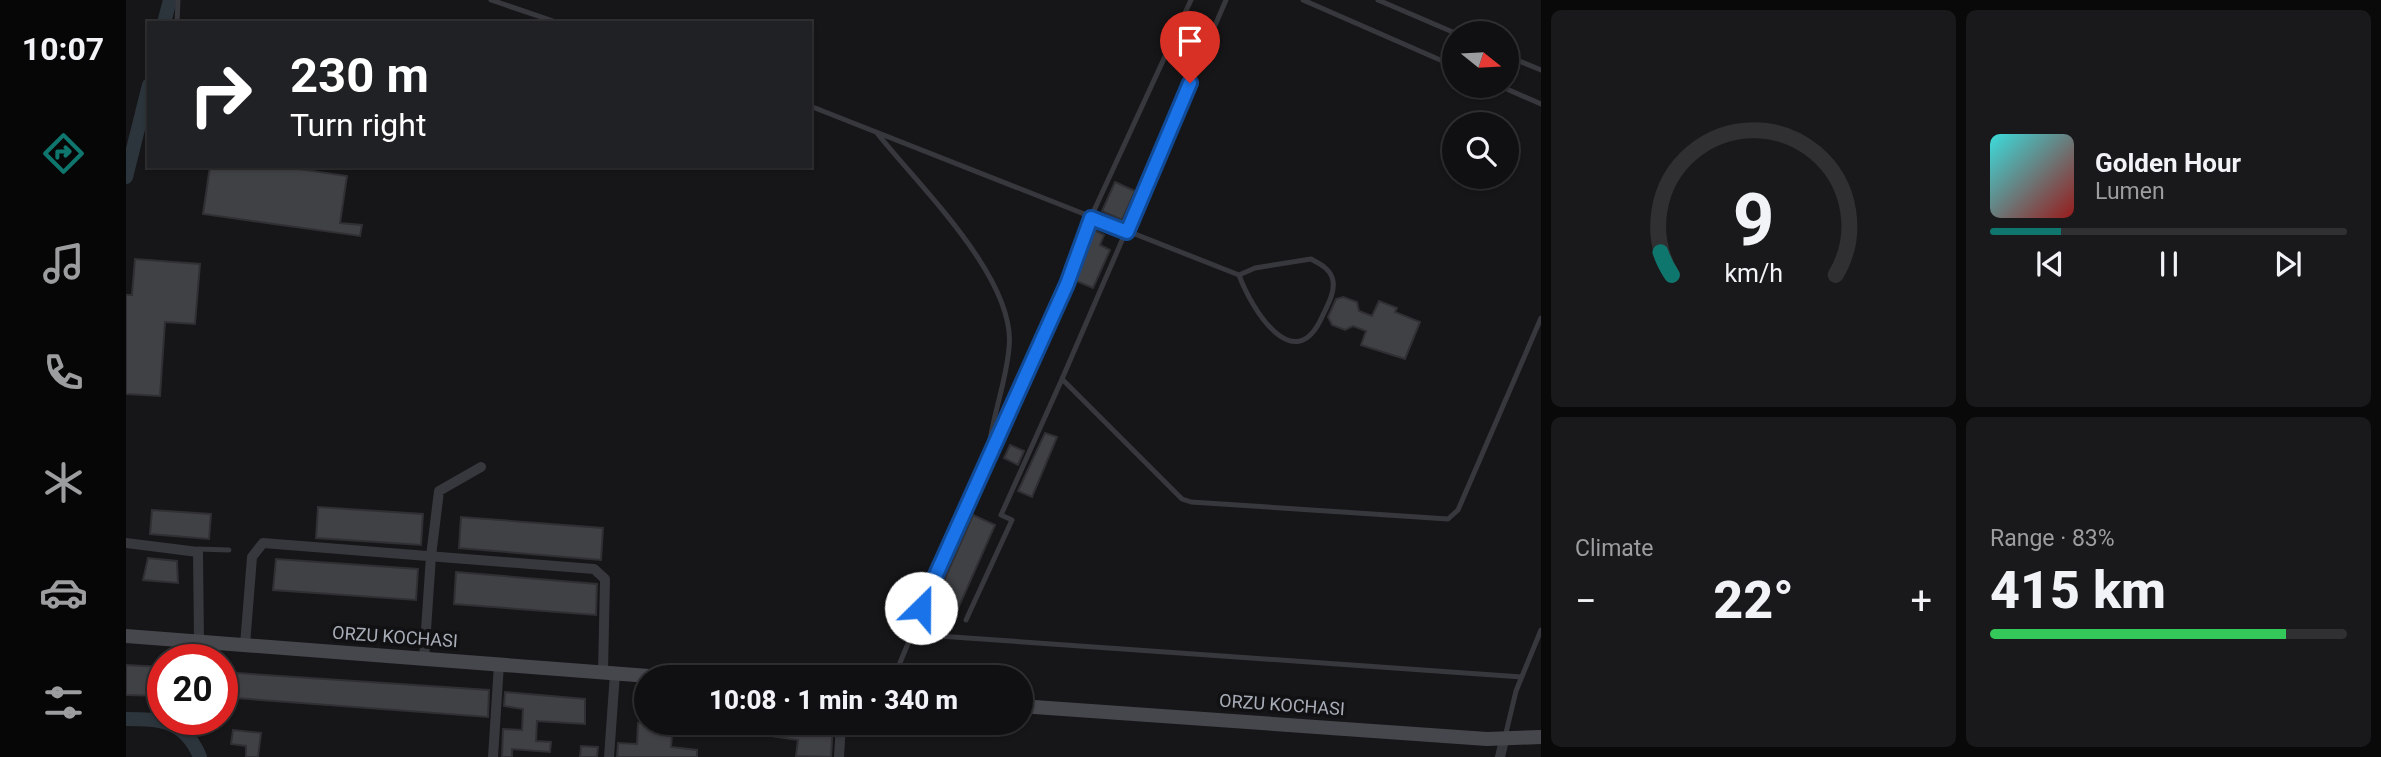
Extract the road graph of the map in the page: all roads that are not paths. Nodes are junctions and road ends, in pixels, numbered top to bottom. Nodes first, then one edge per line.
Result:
1 (178, 0) edge
2 (491, 0) edge
3 (1191, 0) edge
4 (1226, 0) edge
5 (1303, 0) edge
6 (1378, 0) edge
7 (177, 21) edge
8 (553, 21) edge
9 (1442, 27) edge
10 (1442, 61) edge
11 (1519, 61) edge
12 (1541, 70) edge
13 (1519, 94) edge
14 (1541, 104) edge
15 (812, 107) edge
16 (876, 130) junction
17 (1091, 218) junction
18 (1127, 232) junction
19 (1239, 275) junction
20 (1541, 318) edge
21 (1062, 379) junction
22 (988, 458) junction
23 (481, 467) dead end
24 (126, 543) edge
25 (195, 549) junction
26 (229, 550) dead end
27 (431, 556) junction
28 (966, 620) dead end
29 (1541, 630) edge
30 (910, 634) junction
31 (126, 636) edge
32 (199, 642) junction
33 (245, 645) junction
34 (424, 659) junction
35 (499, 664) junction
36 (898, 665) edge
37 (609, 673) junction
38 (634, 675) edge
39 (1522, 677) junction
40 (1033, 707) edge
41 (840, 735) edge
42 (1541, 737) edge
43 (1504, 740) junction
44 (493, 757) edge
45 (608, 757) edge
46 (839, 757) edge
47 (1500, 757) edge

1 - 7 lane
2 - 8 lane
3 - 17 lane
4 - 18 lane
5 - 10 lane
6 - 9 lane
11 - 12 lane
13 - 14 lane
15 - 16 lane
16 - 17 lane
16 - 22 lane
17 - 18 lane
17 - 22 lane
18 - 19 lane
18 - 21 lane
19 - 19 lane
20 - 21 lane
21 - 28 lane
22 - 30 lane
23 - 27 street
24 - 25 street
25 - 26 lane
25 - 32 street
27 - 33 street
27 - 34 street
27 - 37 street
29 - 39 lane
30 - 36 lane
30 - 39 lane
31 - 32 main road, ORZU KOCHASI
32 - 33 main road, ORZU KOCHASI
33 - 34 main road, ORZU KOCHASI
34 - 35 main road, ORZU KOCHASI
35 - 37 main road, ORZU KOCHASI
35 - 44 street
37 - 38 main road, ORZU KOCHASI
37 - 45 street
39 - 43 lane
40 - 43 main road, ORZU KOCHASI
41 - 46 street
42 - 43 main road, ORZU KOCHASI
43 - 47 street

